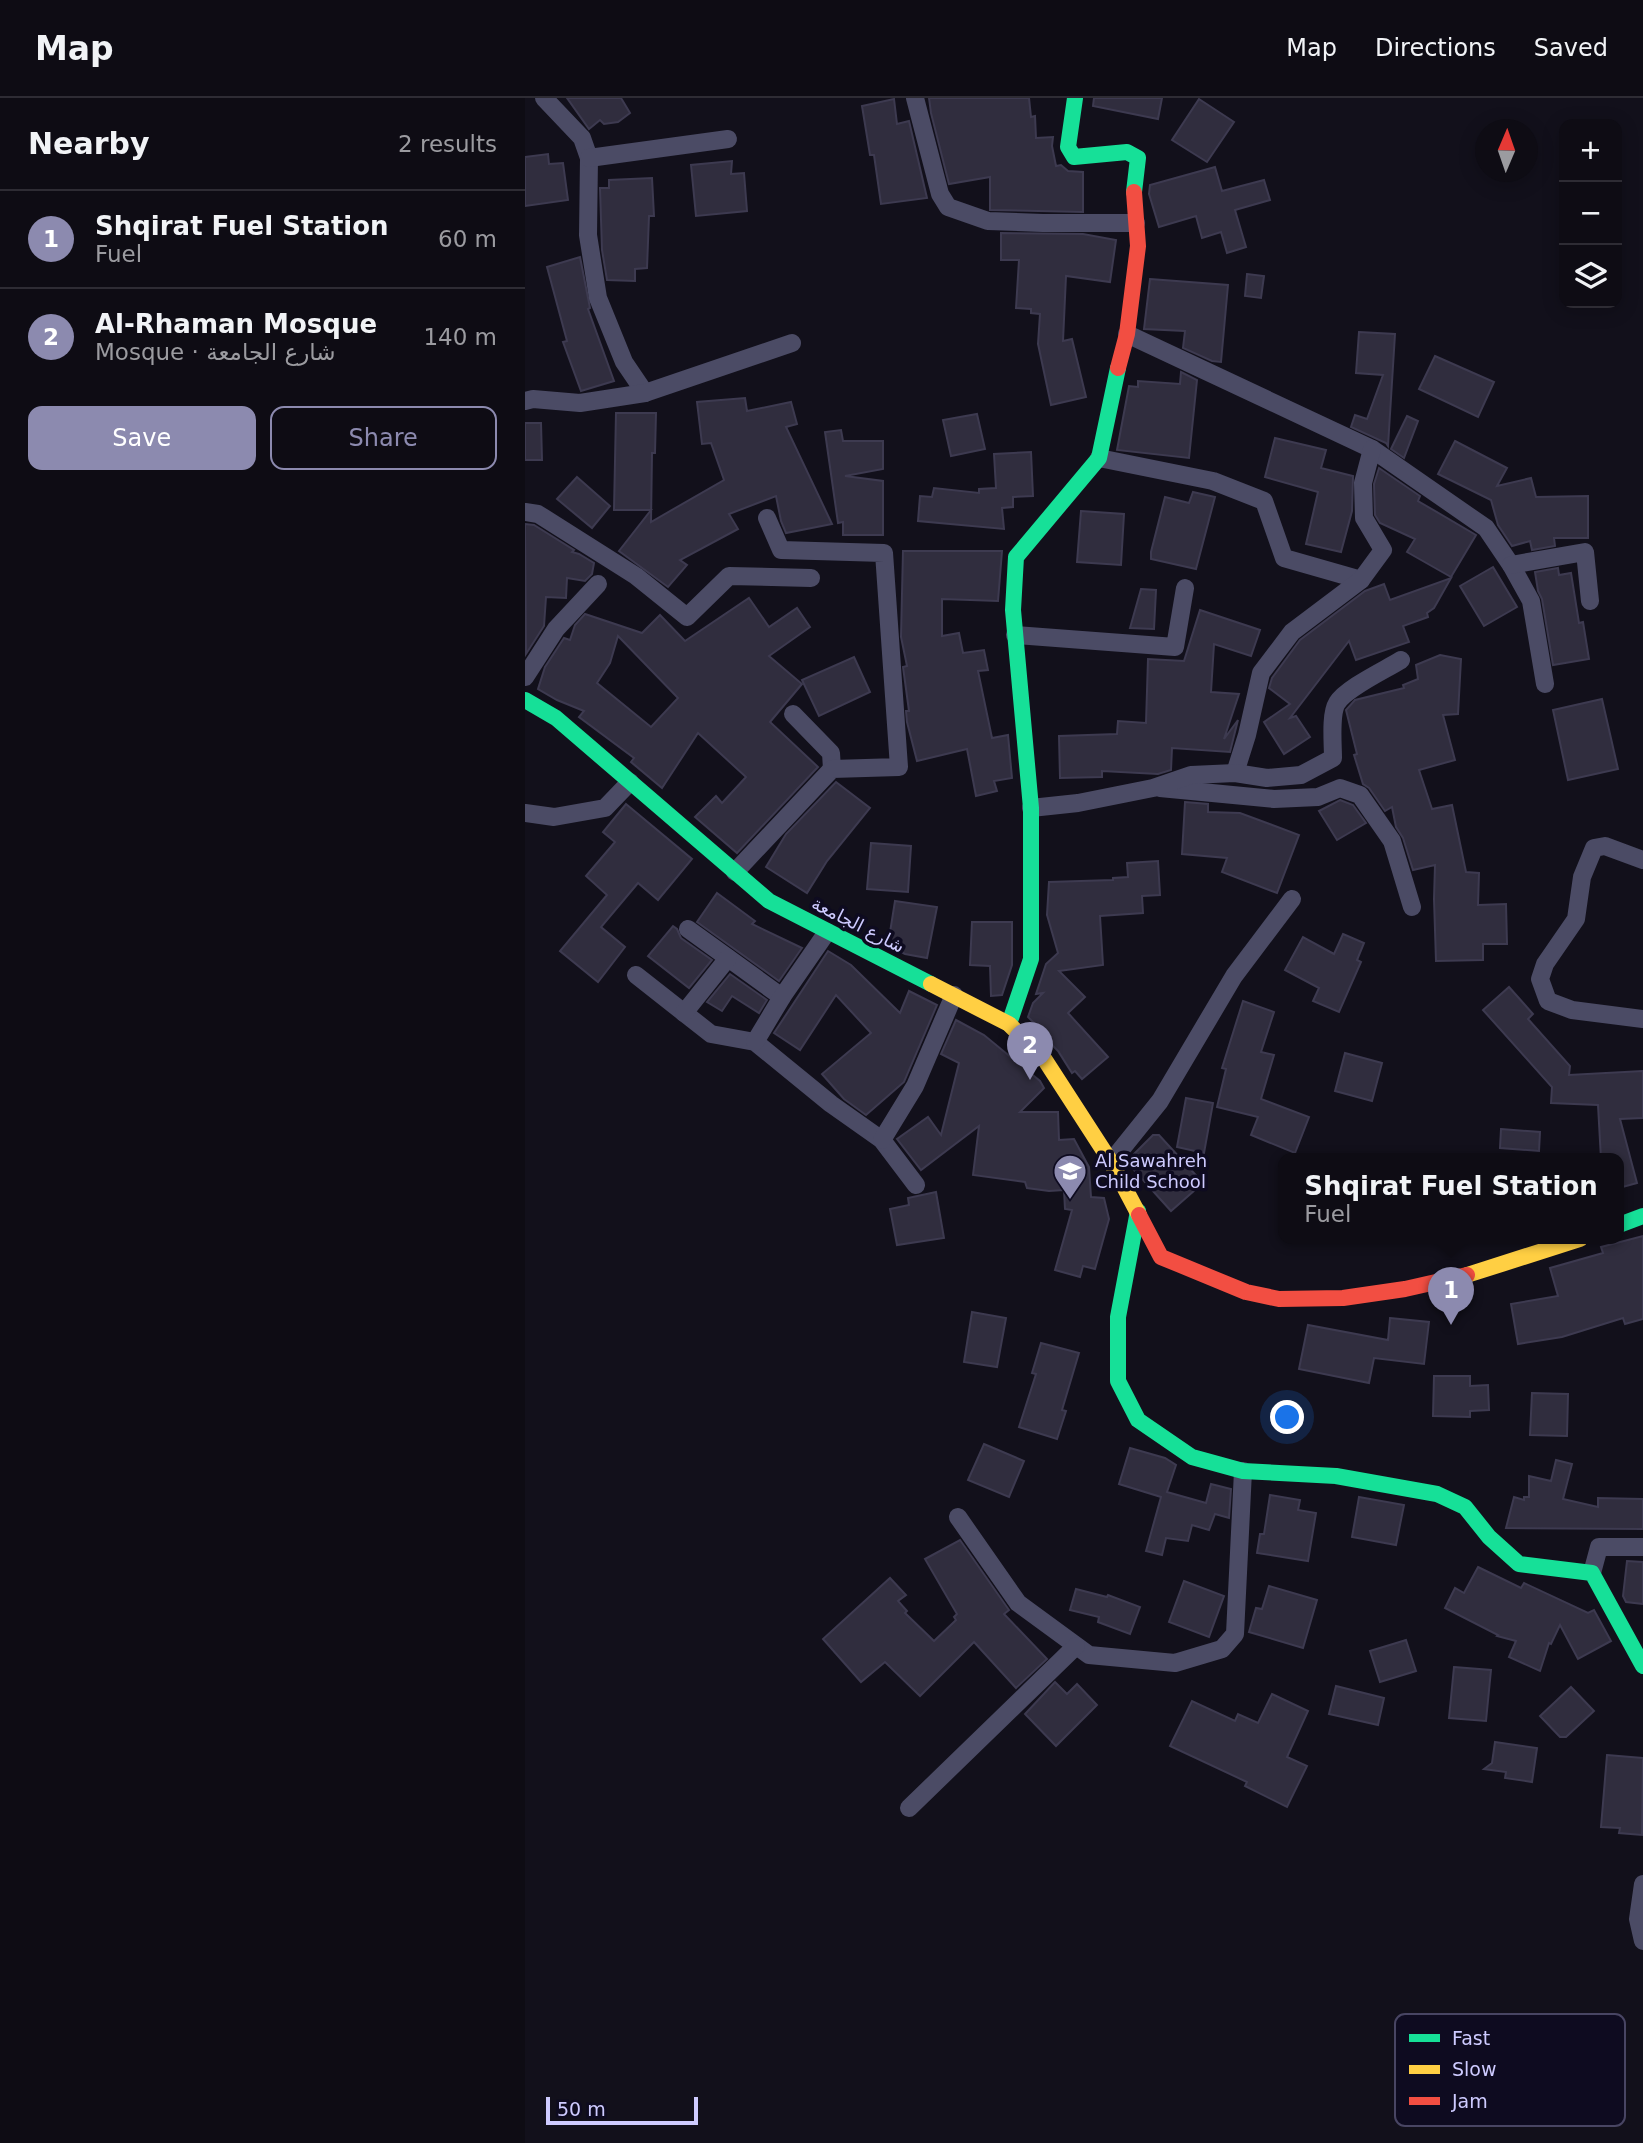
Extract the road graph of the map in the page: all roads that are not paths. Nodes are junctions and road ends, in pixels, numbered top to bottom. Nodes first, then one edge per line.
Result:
1 (544, 98) edge
2 (915, 98) edge
3 (1075, 98) edge
4 (728, 139) dead end
5 (589, 158) junction
6 (1136, 223) junction
7 (1127, 334) junction
8 (792, 343) dead end
9 (645, 393) junction
10 (525, 401) edge
11 (1372, 449) junction
12 (1100, 458) junction
13 (525, 512) edge
14 (767, 518) dead end
15 (1511, 565) junction
16 (811, 578) dead end
17 (1361, 580) junction
18 (598, 584) dead end
19 (1185, 587) dead end
20 (1590, 601) dead end
21 (1015, 635) junction
22 (1402, 660) dead end
23 (525, 677) edge
24 (1545, 684) dead end
25 (525, 700) edge
26 (793, 715) dead end
27 (832, 769) junction
28 (1235, 773) junction
29 (630, 782) junction
30 (1153, 788) junction
31 (1031, 808) junction
32 (525, 813) edge
33 (1643, 860) edge
34 (735, 872) junction
35 (1292, 899) dead end
36 (1412, 907) dead end
37 (688, 929) dead end
38 (827, 932) junction
39 (728, 958) junction
40 (636, 975) dead end
41 (954, 995) junction
42 (782, 997) junction
43 (684, 1013) junction
44 (1643, 1019) edge
45 (1010, 1024) junction
46 (755, 1042) junction
47 (881, 1140) junction
48 (1111, 1162) junction
49 (916, 1185) dead end
50 (1138, 1211) junction
51 (1643, 1216) edge
52 (1624, 1224) edge
53 (1564, 1244) edge
54 (1243, 1472) junction
55 (958, 1517) dead end
56 (1643, 1547) edge
57 (1592, 1573) junction
58 (1076, 1646) junction
59 (1643, 1665) edge
60 (909, 1808) dead end
61 (1643, 1884) edge
62 (1643, 1941) edge

1 - 5 street
2 - 6 street
3 - 6 street
4 - 5 street
5 - 9 street
6 - 7 street
7 - 11 street
7 - 12 street
8 - 9 street
9 - 10 street
11 - 15 street
11 - 17 street
12 - 17 street
12 - 21 street
13 - 16 street
14 - 27 street
15 - 20 street
15 - 24 street
17 - 28 street
18 - 23 street
19 - 21 street
21 - 31 street
22 - 28 street
25 - 29 street, شارع الجامعة
26 - 27 street
27 - 34 street
28 - 30 street
29 - 32 street
29 - 34 street, شارع الجامعة
30 - 31 street
30 - 36 street
31 - 45 street
33 - 44 street
34 - 38 street, شارع الجامعة
35 - 48 street
37 - 39 street
38 - 41 street, شارع الجامعة
38 - 42 street
39 - 42 street
39 - 43 street
40 - 43 street
41 - 45 street, شارع الجامعة
41 - 47 street
42 - 46 street
43 - 46 street
45 - 48 street, شارع الجامعة
46 - 47 street
47 - 49 street
48 - 50 street, شارع الجامعة
50 - 53 street, شارع الجامعة
50 - 54 street
51 - 52 street
54 - 57 street
54 - 58 street
55 - 58 street
56 - 57 street
57 - 59 street
58 - 60 street
61 - 62 street

